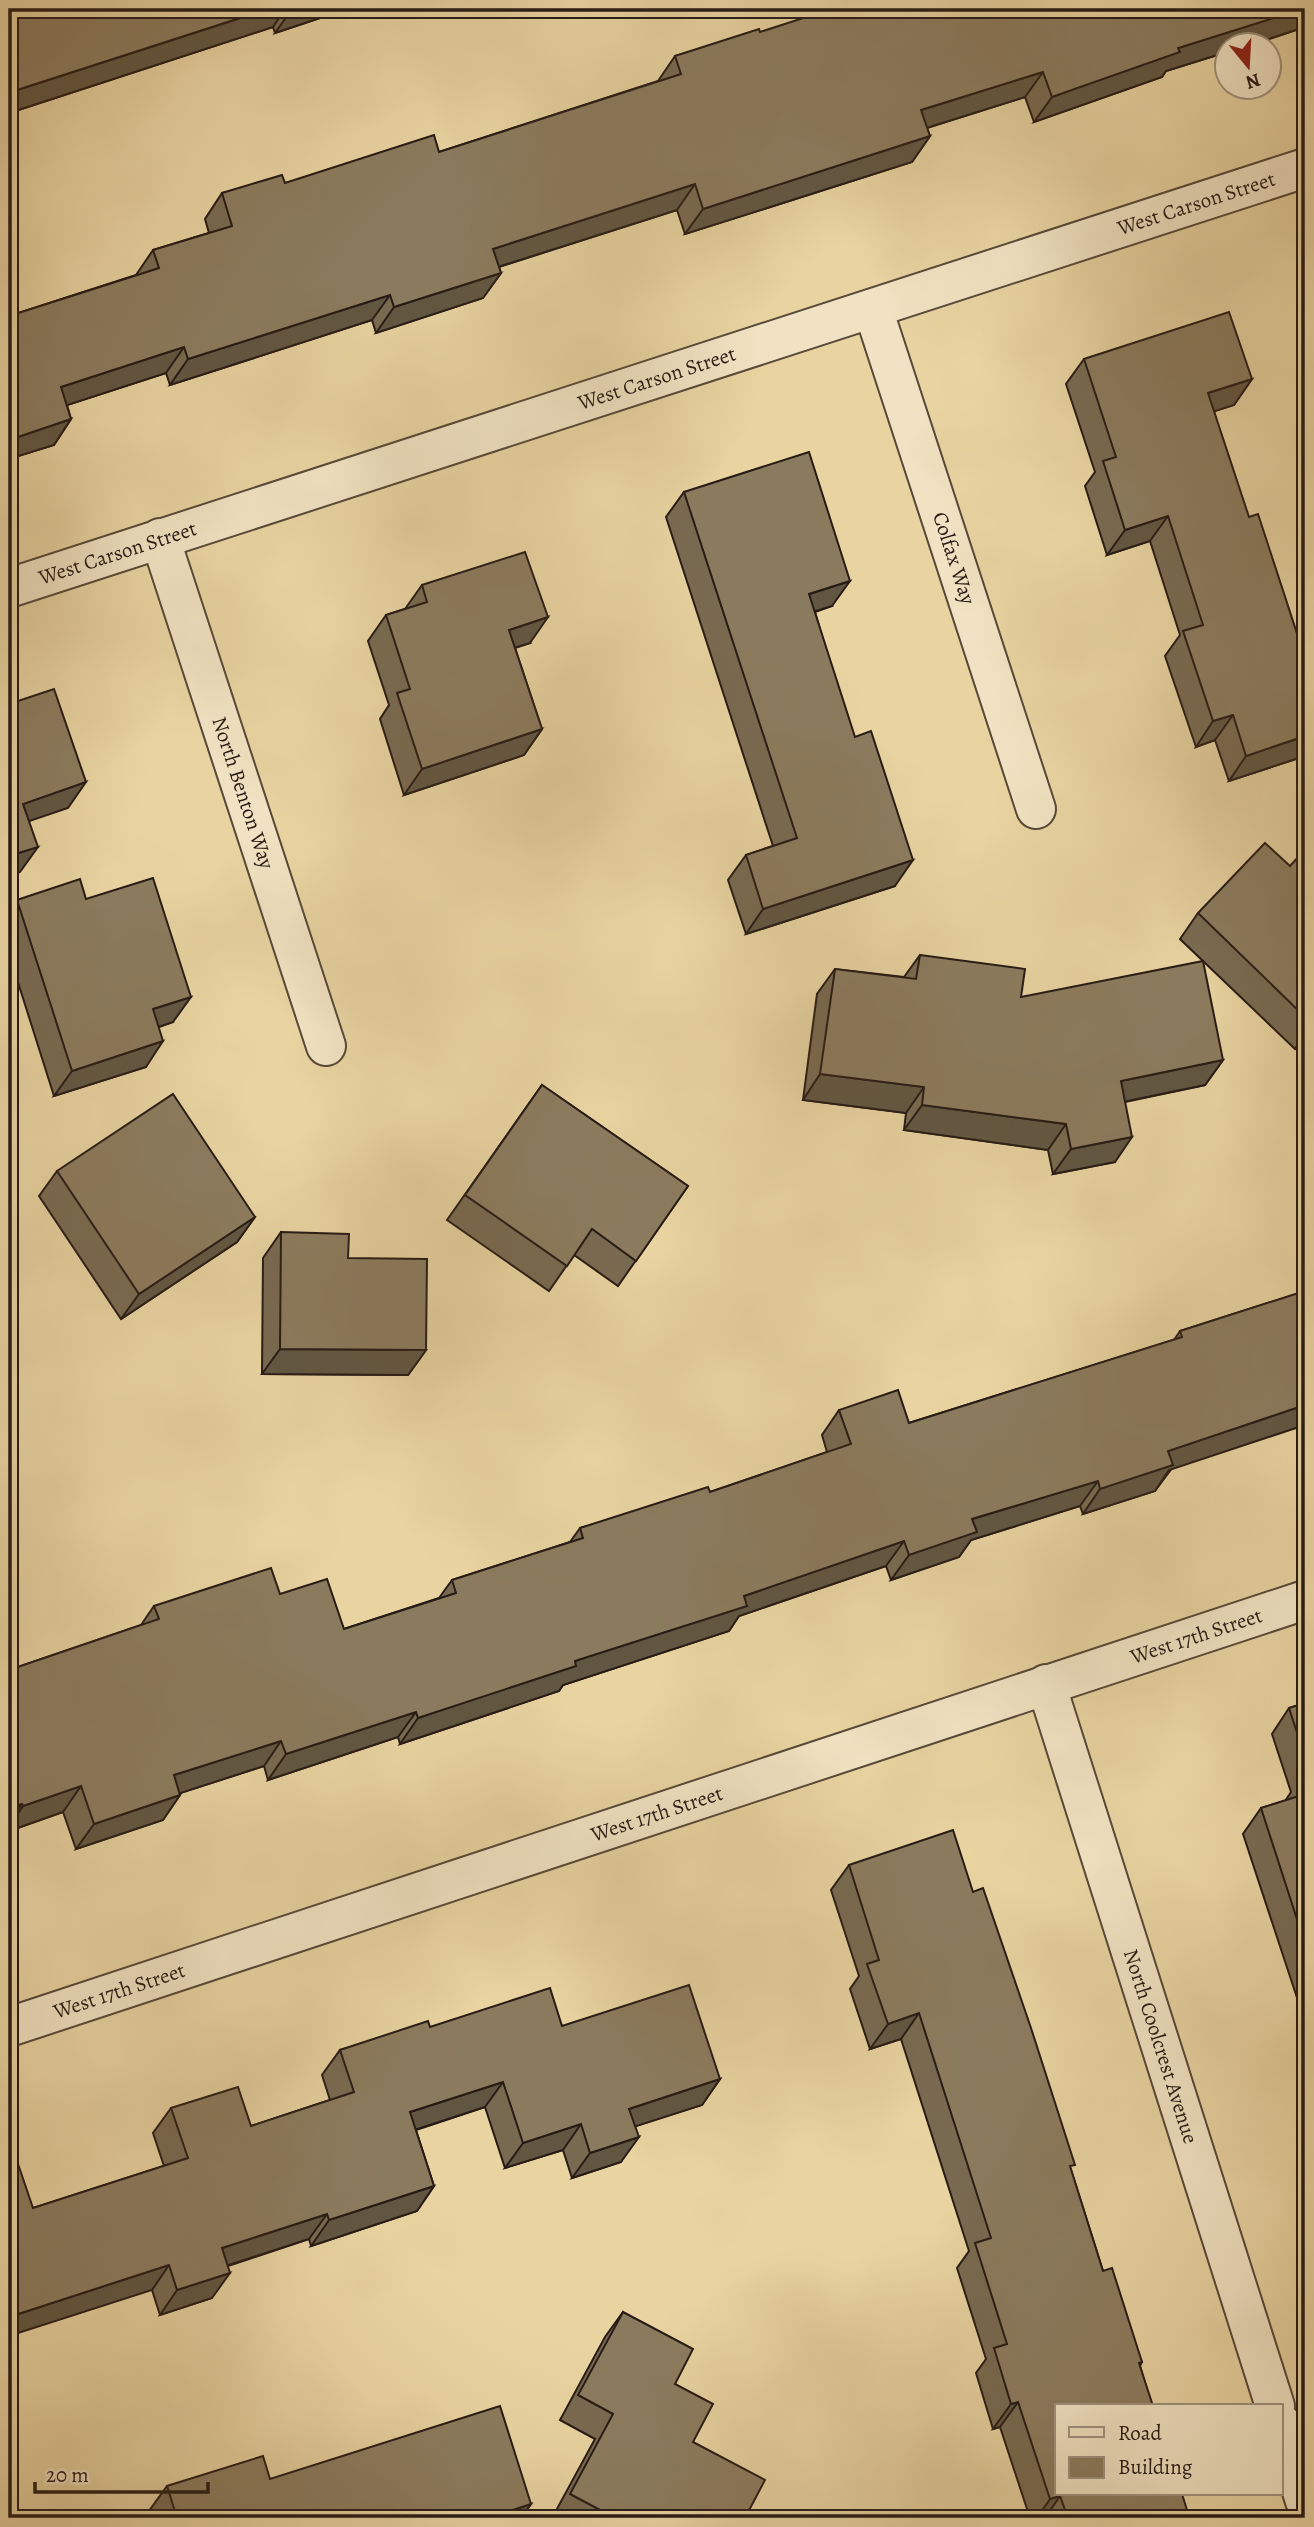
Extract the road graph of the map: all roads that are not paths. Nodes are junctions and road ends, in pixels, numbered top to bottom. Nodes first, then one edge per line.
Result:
1 (1305, 168) edge
2 (873, 309) junction
3 (160, 538) junction
4 (9, 588) edge
5 (1036, 809) dead end
6 (326, 1046) dead end
7 (1305, 1600) edge
8 (1046, 1684) junction
9 (9, 2027) edge
10 (1274, 2404) edge
11 (1282, 2426) edge
12 (1305, 2501) edge

1 - 2 street, West Carson Street
2 - 3 street, West Carson Street
2 - 5 street, Colfax Way
3 - 4 street, West Carson Street
3 - 6 street, North Benton Way
7 - 8 street, West 17th Street
8 - 9 street, West 17th Street
8 - 10 street, North Coolcrest Avenue
11 - 12 street

